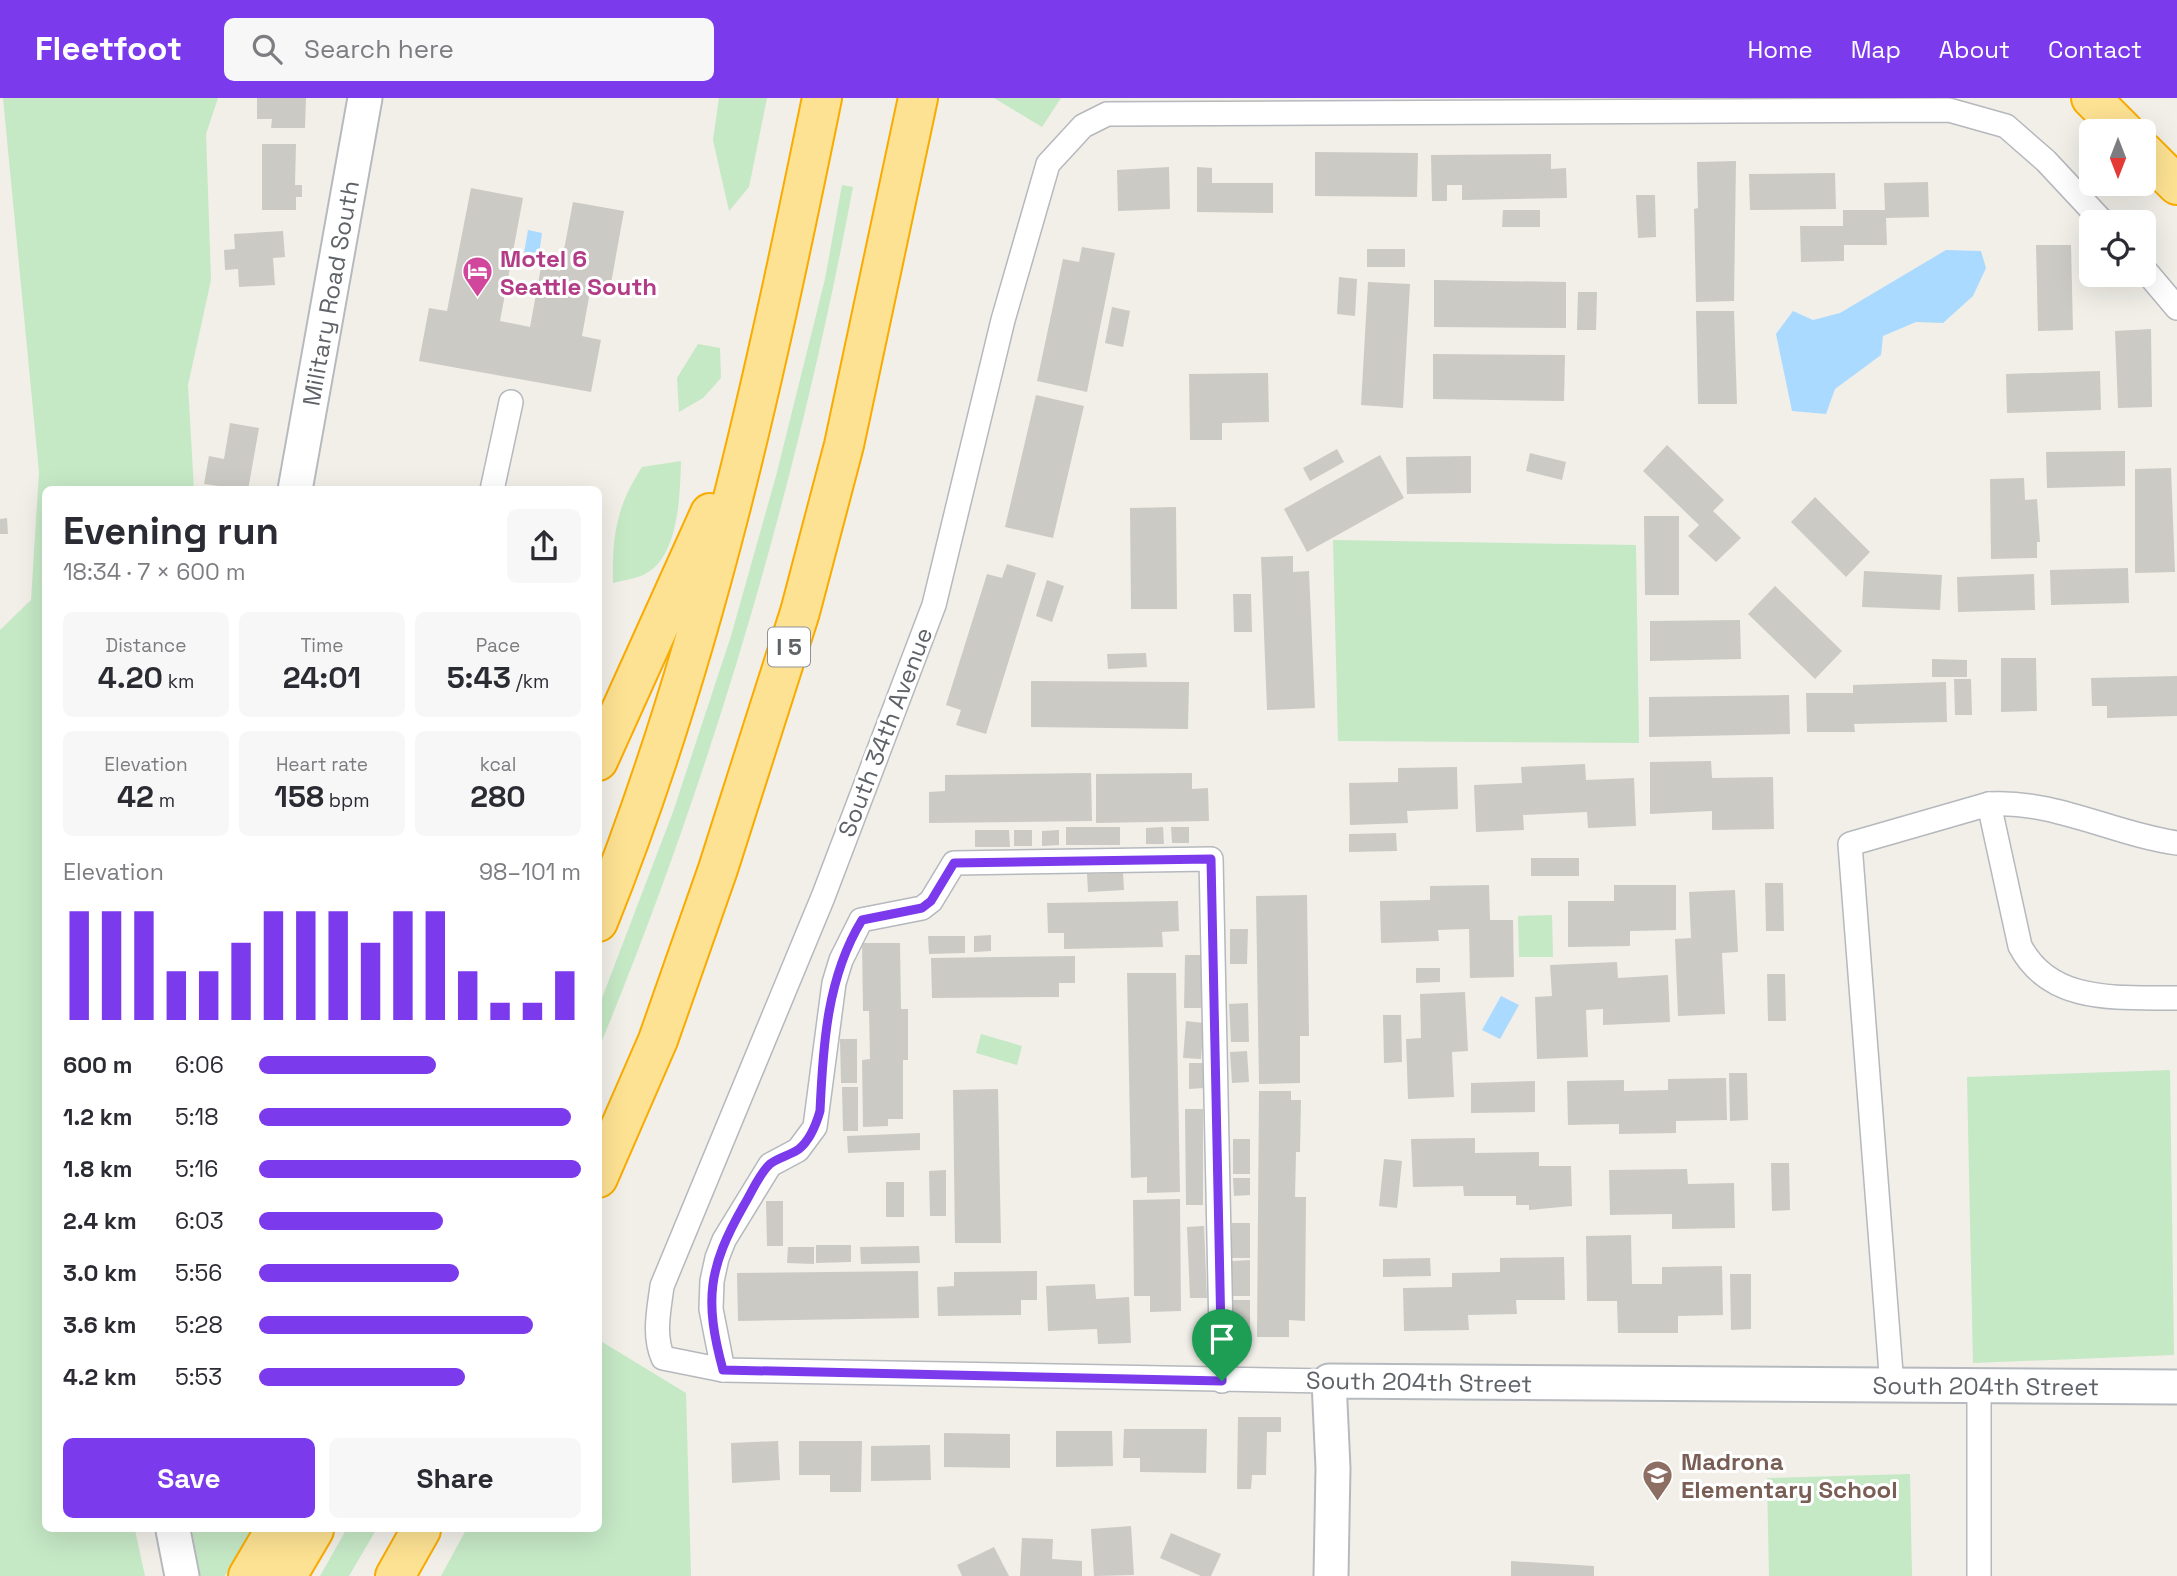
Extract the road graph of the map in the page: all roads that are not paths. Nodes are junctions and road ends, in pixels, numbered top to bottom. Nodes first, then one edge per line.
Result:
1 (365, 98) edge
2 (822, 98) edge
3 (918, 98) edge
4 (2091, 98) edge
5 (1323, 106) edge
6 (1540, 106) edge
7 (2112, 119) edge
8 (2156, 164) edge
9 (2177, 185) edge
10 (2092, 210) edge
11 (2156, 283) edge
12 (2177, 308) edge
13 (511, 402) dead end
14 (753, 415) junction
15 (296, 486) edge
16 (493, 486) edge
17 (602, 752) edge
18 (1989, 804) junction
19 (2177, 843) edge
20 (602, 912) edge
21 (2177, 998) edge
22 (602, 1169) edge
23 (663, 1358) joint
24 (723, 1370) junction
25 (1222, 1381) junction
26 (1329, 1381) junction
27 (1892, 1386) junction
28 (1979, 1387) junction
29 (2177, 1387) edge
30 (173, 1532) edge
31 (274, 1532) edge
32 (313, 1532) edge
33 (420, 1532) edge
34 (182, 1576) edge
35 (248, 1576) edge
36 (287, 1576) edge
37 (395, 1576) edge
38 (1331, 1576) edge
39 (1979, 1576) edge

1 - 15 street, Military Road South
2 - 14 highway
3 - 22 highway, I 5
4 - 7 highway
5 - 6 street
5 - 23 street, South 34th Avenue
6 - 10 street
8 - 9 highway
11 - 12 street
13 - 16 street
14 - 17 highway
14 - 20 highway
18 - 19 street
18 - 21 street
18 - 27 street
23 - 24 street, South 204th Street
24 - 25 street, South 204th Street
24 - 25 street
25 - 26 street, South 204th Street
26 - 27 street, South 204th Street
26 - 38 street
27 - 28 street, South 204th Street
28 - 29 street, South 204th Street
28 - 39 street
30 - 34 street
31 - 35 highway
32 - 36 highway
33 - 37 highway

